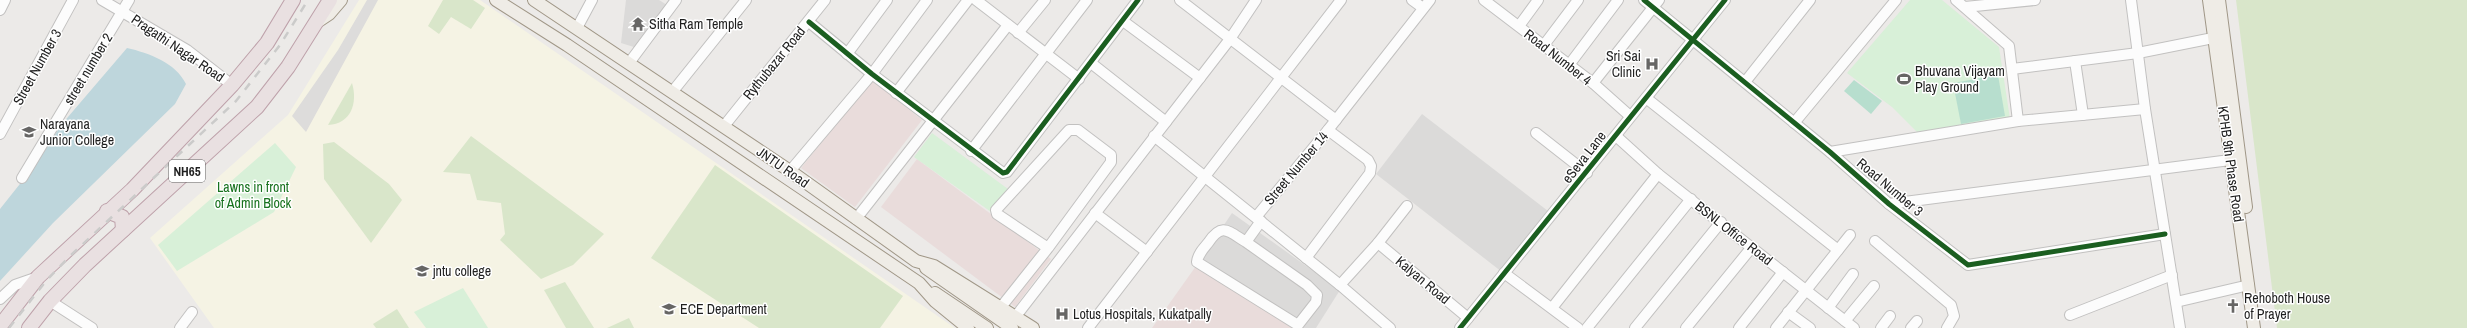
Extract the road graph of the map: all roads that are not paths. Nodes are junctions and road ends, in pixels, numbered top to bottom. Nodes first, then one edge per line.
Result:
1 (5, 0) edge
2 (73, 0) edge
3 (102, 0) edge
4 (129, 0) edge
5 (293, 0) edge
6 (330, 0) edge
7 (340, 0) edge
8 (496, 0) edge
9 (592, 0) edge
10 (676, 0) edge
11 (746, 0) edge
12 (825, 0) edge
13 (887, 0) edge
14 (927, 0) edge
15 (968, 0) edge
16 (976, 0) edge
17 (1045, 0) edge
18 (1086, 0) edge
19 (1138, 0) edge
20 (1180, 0) edge
21 (1256, 0) edge
22 (1341, 0) edge
23 (1412, 0) edge
24 (1430, 0) edge
25 (1484, 0) edge
26 (1538, 0) edge
27 (1578, 0) edge
28 (1618, 0) edge
29 (1644, 0) edge
30 (1725, 0) edge
31 (1810, 0) edge
32 (1896, 0) edge
33 (1956, 0) edge
34 (2035, 0) edge
35 (2131, 0) edge
36 (2209, 0) edge
37 (2219, 0) edge
38 (538, 3) edge
39 (1496, 3) edge
40 (1656, 3) edge
41 (1965, 7) junction
42 (1423, 8) junction
43 (0, 10) edge
44 (123, 11) junction
45 (1123, 21) junction
46 (317, 22) junction
47 (531, 22) junction
48 (809, 22) junction
49 (1008, 25) junction
50 (1518, 26) junction
51 (577, 28) junction
52 (1018, 33) junction
53 (2213, 38) junction
54 (1230, 39) junction
55 (1693, 40) junction
56 (1544, 45) junction
57 (1044, 52) junction
58 (847, 54) junction
59 (2138, 54) junction
60 (2075, 61) junction
61 (629, 63) junction
62 (1091, 63) junction
63 (1569, 65) junction
64 (2012, 69) junction
65 (872, 74) junction
66 (1079, 78) junction
67 (1200, 78) junction
68 (1281, 79) junction
69 (1745, 82) junction
70 (1593, 84) junction
71 (232, 85) junction
72 (673, 91) junction
73 (896, 93) junction
74 (1646, 98) junction
75 (2145, 109) junction
76 (2083, 115) junction
77 (1630, 116) junction
78 (1336, 120) junction
79 (933, 121) junction
80 (2018, 121) junction
81 (1166, 122) junction
82 (1794, 123) junction
83 (724, 126) junction
84 (1328, 130) junction
85 (1536, 133) dead end
86 (0, 134) edge
87 (1154, 136) junction
88 (1616, 136) junction
89 (971, 151) junction
90 (1830, 152) junction
91 (2235, 159) junction
92 (790, 171) junction
93 (2156, 171) junction
94 (1587, 173) junction
95 (1658, 174) junction
96 (1206, 177) junction
97 (22, 178) dead end
98 (132, 190) junction
99 (1691, 199) junction
100 (1889, 204) junction
101 (1407, 206) dead end
102 (144, 210) junction
103 (107, 211) junction
104 (1094, 213) junction
105 (856, 219) junction
106 (1258, 219) junction
107 (1721, 222) junction
108 (2245, 229) junction
109 (123, 230) junction
110 (2165, 234) junction
111 (1850, 236) dead end
112 (1875, 241) dead end
113 (1246, 242) junction
114 (1378, 243) junction
115 (1752, 247) junction
116 (1048, 248) junction
117 (1838, 250) junction
118 (1148, 252) junction
119 (1306, 258) junction
120 (916, 261) junction
121 (1784, 272) junction
122 (1504, 273) junction
123 (1853, 274) dead end
124 (2172, 275) junction
125 (38, 277) junction
126 (920, 283) junction
127 (1340, 285) junction
128 (2249, 285) junction
129 (1874, 286) dead end
130 (1807, 291) junction
131 (0, 299) edge
132 (50, 301) junction
133 (2176, 302) junction
134 (1001, 307) junction
135 (1552, 308) junction
136 (1828, 308) junction
137 (192, 312) dead end
138 (1788, 312) junction
139 (1890, 316) dead end
140 (2070, 316) dead end
141 (1468, 318) junction
142 (1845, 321) junction
143 (1014, 322) edge
144 (0, 326) edge
145 (1575, 327) edge
146 (29, 328) edge
147 (92, 328) edge
148 (180, 328) edge
149 (968, 328) edge
150 (987, 328) edge
151 (1033, 328) edge
152 (1088, 328) edge
153 (1390, 328) edge
154 (1460, 328) edge
155 (1587, 328) edge
156 (1636, 328) edge
157 (1686, 328) edge
158 (1739, 328) edge
159 (1776, 328) edge
160 (1810, 328) edge
161 (1854, 328) edge
162 (1881, 328) edge
163 (1948, 328) edge
164 (2180, 328) edge
165 (2254, 328) edge
166 (2262, 328) edge

1 - 43 street
2 - 86 street, Street Number 3
3 - 44 street, Pragathi Nagar Road
4 - 44 street, street number 2
5 - 71 highway, NH65
6 - 46 highway, NH65
7 - 46 main road
8 - 47 main road, JNTU Road
9 - 51 street
10 - 61 street
11 - 72 street
12 - 48 street, Rythubazar Road
13 - 58 street
14 - 65 street
15 - 73 street
16 - 49 street
17 - 52 street
18 - 57 street
19 - 45 street
20 - 54 street
21 - 54 street
22 - 68 street
23 - 42 street
24 - 42 street
25 - 39 street, Road Number 4
26 - 50 street
27 - 56 street
28 - 63 street
29 - 40 street, Road Number 3
30 - 55 street, eSeva Lane
31 - 69 street
32 - 82 street
33 - 41 street
34 - 41 street
35 - 59 street
36 - 53 main road, KPHB 9th Phase Road
37 - 91 main road
38 - 47 main road
38 - 51 main road, JNTU Road
39 - 50 street, Road Number 4
40 - 55 street, Road Number 3
40 - 70 street
41 - 64 street
42 - 78 street
44 - 71 street, Pragathi Nagar Road
44 - 97 street, street number 2
45 - 62 street
45 - 67 street
46 - 102 highway, NH65
47 - 126 main road, JNTU Road
48 - 58 street
48 - 83 street, Rythubazar Road
49 - 52 street
49 - 79 street
50 - 56 street, Road Number 4
51 - 61 main road, JNTU Road
52 - 57 street
53 - 59 street
53 - 91 main road, KPHB 9th Phase Road
54 - 67 street
54 - 68 street
55 - 69 street, Road Number 3
55 - 74 street, eSeva Lane
56 - 63 street, Road Number 4
57 - 66 street
57 - 89 street
58 - 65 street
59 - 60 street
59 - 75 street
60 - 64 street
60 - 76 street
61 - 72 main road, JNTU Road
62 - 66 street
62 - 81 street
63 - 70 street, Road Number 4
64 - 80 street
65 - 73 street
65 - 92 street
66 - 89 street
67 - 81 street
68 - 78 street
68 - 96 street
69 - 82 street, Road Number 3
70 - 77 street, Road Number 4
71 - 98 highway, NH65
72 - 83 main road, JNTU Road
73 - 79 street
74 - 77 street, eSeva Lane
74 - 117 street
75 - 76 street
75 - 93 street
76 - 80 street
77 - 88 street, eSeva Lane
78 - 84 street, Street Number 14
79 - 89 street
79 - 105 street
80 - 90 street
81 - 87 street
82 - 90 street, Road Number 3
83 - 92 main road, JNTU Road
84 - 106 street, Street Number 14
84 - 119 street
85 - 94 street
87 - 96 street
87 - 104 street
88 - 94 street, eSeva Lane
88 - 95 street, BSNL Office Road
90 - 100 street, Road Number 3
91 - 93 street
91 - 108 main road
92 - 105 main road, JNTU Road
93 - 100 street
93 - 110 street
94 - 122 street, eSeva Lane
95 - 99 street, BSNL Office Road
95 - 135 street
96 - 106 street
96 - 118 street
98 - 102 highway
98 - 103 highway, NH65
99 - 107 street, BSNL Office Road
99 - 155 street
100 - 110 street, Road Number 3
101 - 114 street
102 - 109 highway, NH65
103 - 109 highway
103 - 125 highway, NH65
104 - 118 street
104 - 143 street
105 - 120 main road, JNTU Road
106 - 113 street, Street Number 14
106 - 119 street
107 - 115 street, BSNL Office Road
107 - 156 street
108 - 128 main road, KPHB 9th Phase Road
108 - 166 main road
109 - 132 highway, NH65
110 - 124 street
111 - 117 street
112 - 163 street
113 - 113 street
114 - 127 street
114 - 141 street, Kalyan Road
115 - 121 street, BSNL Office Road
115 - 157 street
116 - 116 street
116 - 134 street
117 - 130 street
118 - 152 street
119 - 127 street
120 - 134 main road, JNTU Road
120 - 143 main road
121 - 130 street, BSNL Office Road
121 - 158 street
122 - 135 street
122 - 141 street, eSeva Lane
123 - 136 street
124 - 133 street
124 - 140 street
125 - 131 street
125 - 144 highway, NH65
126 - 149 main road, JNTU Road
126 - 150 main road
127 - 153 street
128 - 133 street
128 - 165 main road, KPHB 9th Phase Road
129 - 142 street
130 - 136 street, BSNL Office Road
130 - 138 street
132 - 146 highway, NH65
132 - 147 street
133 - 164 street
134 - 143 main road, JNTU Road
135 - 145 street
136 - 142 street, BSNL Office Road
137 - 148 street
138 - 159 street
138 - 160 street
139 - 162 street
141 - 154 street, eSeva Lane
142 - 161 street, BSNL Office Road
143 - 151 main road, JNTU Road

